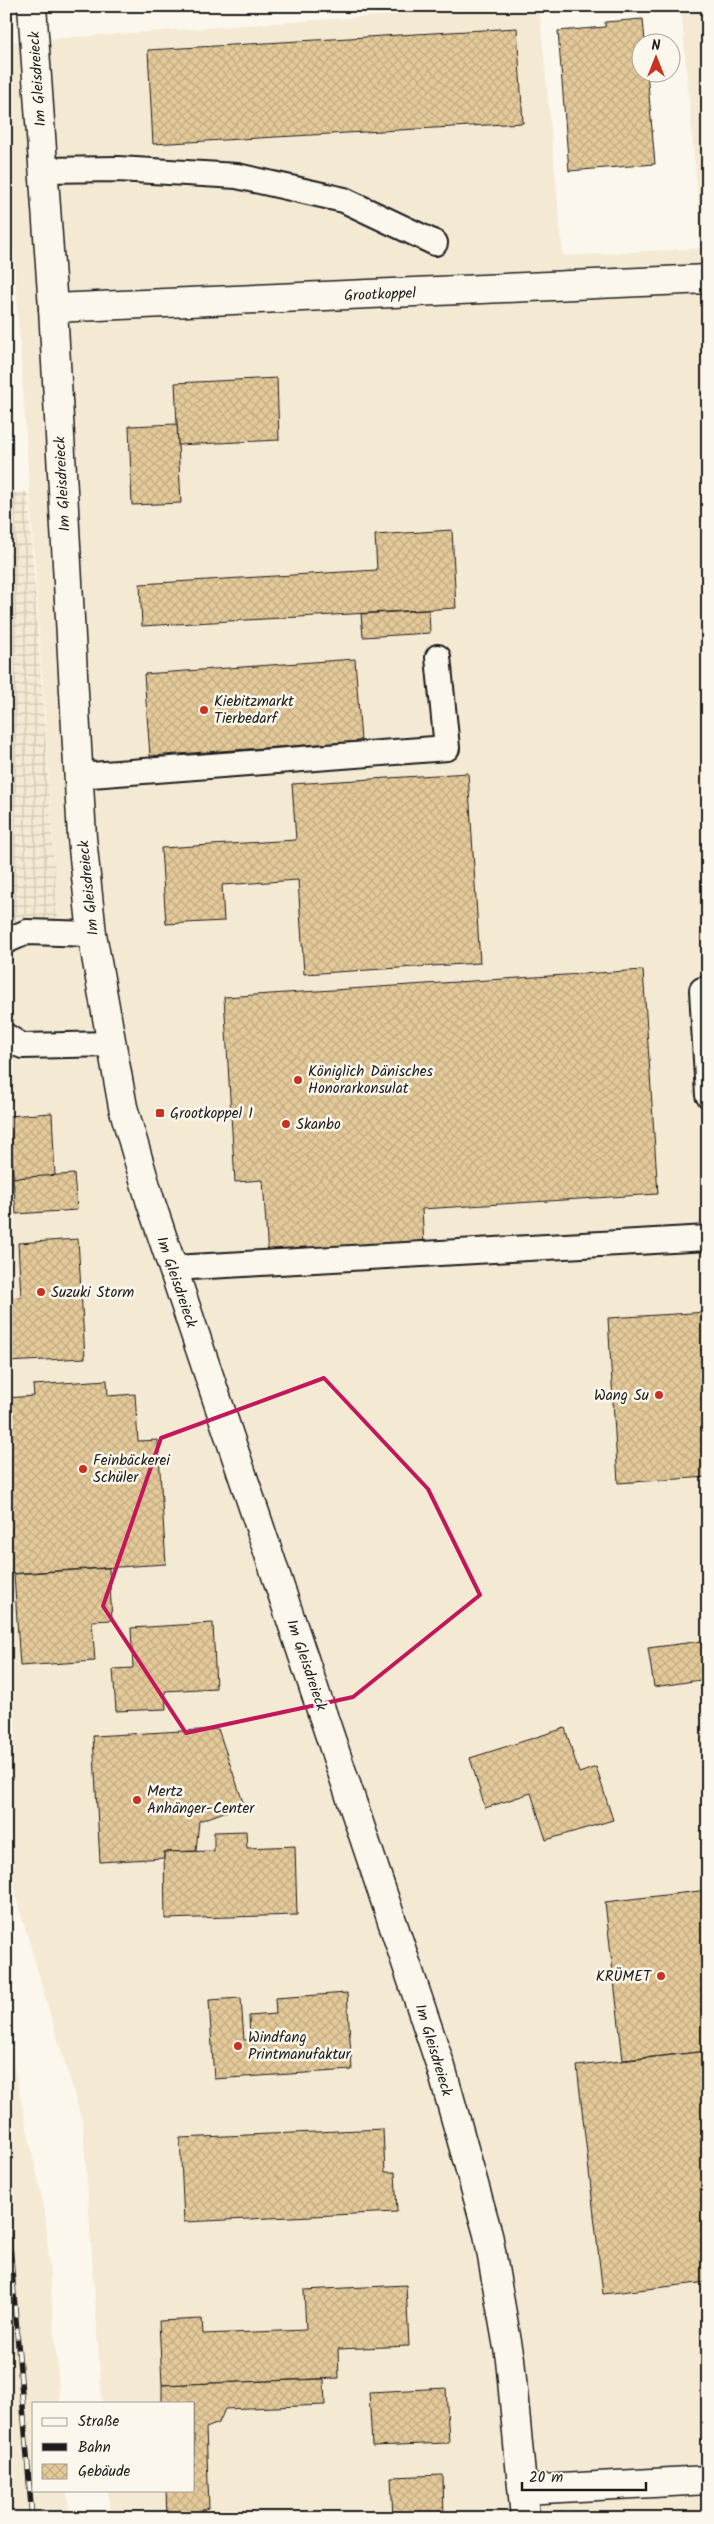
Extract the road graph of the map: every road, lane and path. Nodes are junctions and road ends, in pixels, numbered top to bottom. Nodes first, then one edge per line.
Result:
1 (32, 6) edge
2 (43, 170) junction
3 (435, 243) dead end
4 (708, 279) edge
5 (53, 308) junction
6 (438, 657) dead end
7 (78, 776) junction
8 (92, 934) junction
9 (6, 941) edge
10 (702, 990) dead end
11 (6, 1036) edge
12 (112, 1044) junction
13 (708, 1095) edge
14 (708, 1238) edge
15 (173, 1268) junction
16 (708, 2480) edge
17 (524, 2490) junction
18 (525, 2518) edge

1 - 2 street, Im Gleisdreieck
2 - 3 lane
2 - 5 street, Im Gleisdreieck
4 - 5 street, Grootkoppel
5 - 7 street, Im Gleisdreieck
6 - 7 lane
7 - 8 street, Im Gleisdreieck
8 - 9 lane
8 - 12 street, Im Gleisdreieck
10 - 13 lane
11 - 12 lane
12 - 15 street, Im Gleisdreieck
14 - 15 lane
15 - 17 street, Im Gleisdreieck
16 - 17 street
17 - 18 street, Im Gleisdreieck

